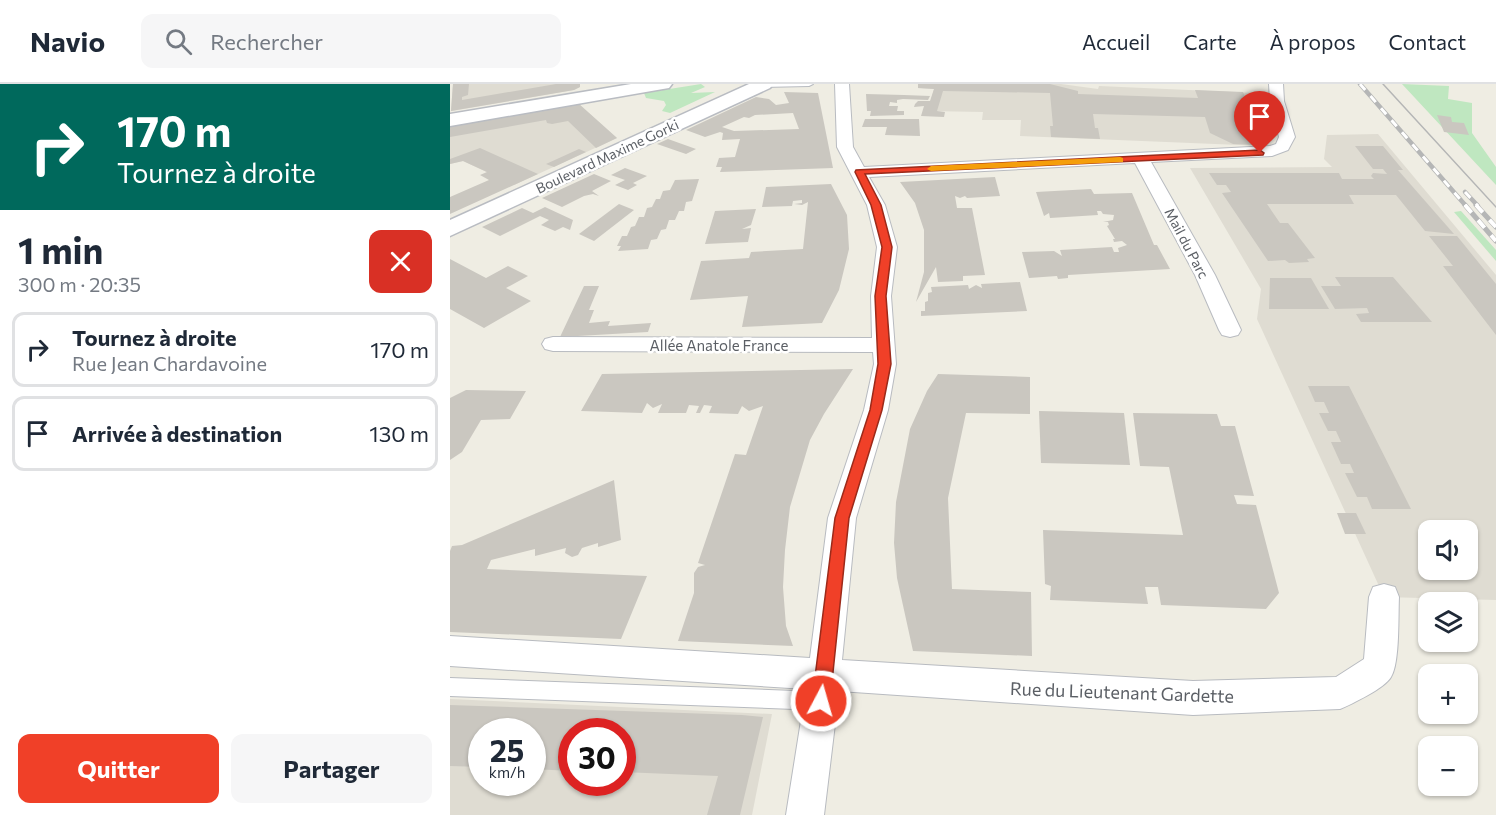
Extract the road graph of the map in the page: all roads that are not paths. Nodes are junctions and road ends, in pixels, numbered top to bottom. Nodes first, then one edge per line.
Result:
1 (663, 84) edge
2 (763, 84) edge
3 (809, 84) edge
4 (842, 84) edge
5 (1276, 84) edge
6 (638, 86) edge
7 (603, 89) edge
8 (450, 120) edge
9 (1141, 159) junction
10 (860, 172) junction
11 (450, 229) edge
12 (1230, 330) dead end
13 (554, 344) dead end
14 (884, 345) junction
15 (1383, 597) dead end
16 (450, 651) edge
17 (450, 687) edge
18 (822, 689) junction
19 (805, 815) edge

1 - 6 main road
2 - 3 lane
2 - 11 main road, Boulevard Maxime Gorki
4 - 10 street
5 - 9 street
6 - 7 main road
7 - 8 main road
9 - 10 street
9 - 12 street, Mail du Parc
10 - 14 street
13 - 14 street, Allée Anatole France
14 - 18 street
15 - 18 street, Rue du Lieutenant Gardette
16 - 18 street
17 - 18 lane
18 - 19 street

